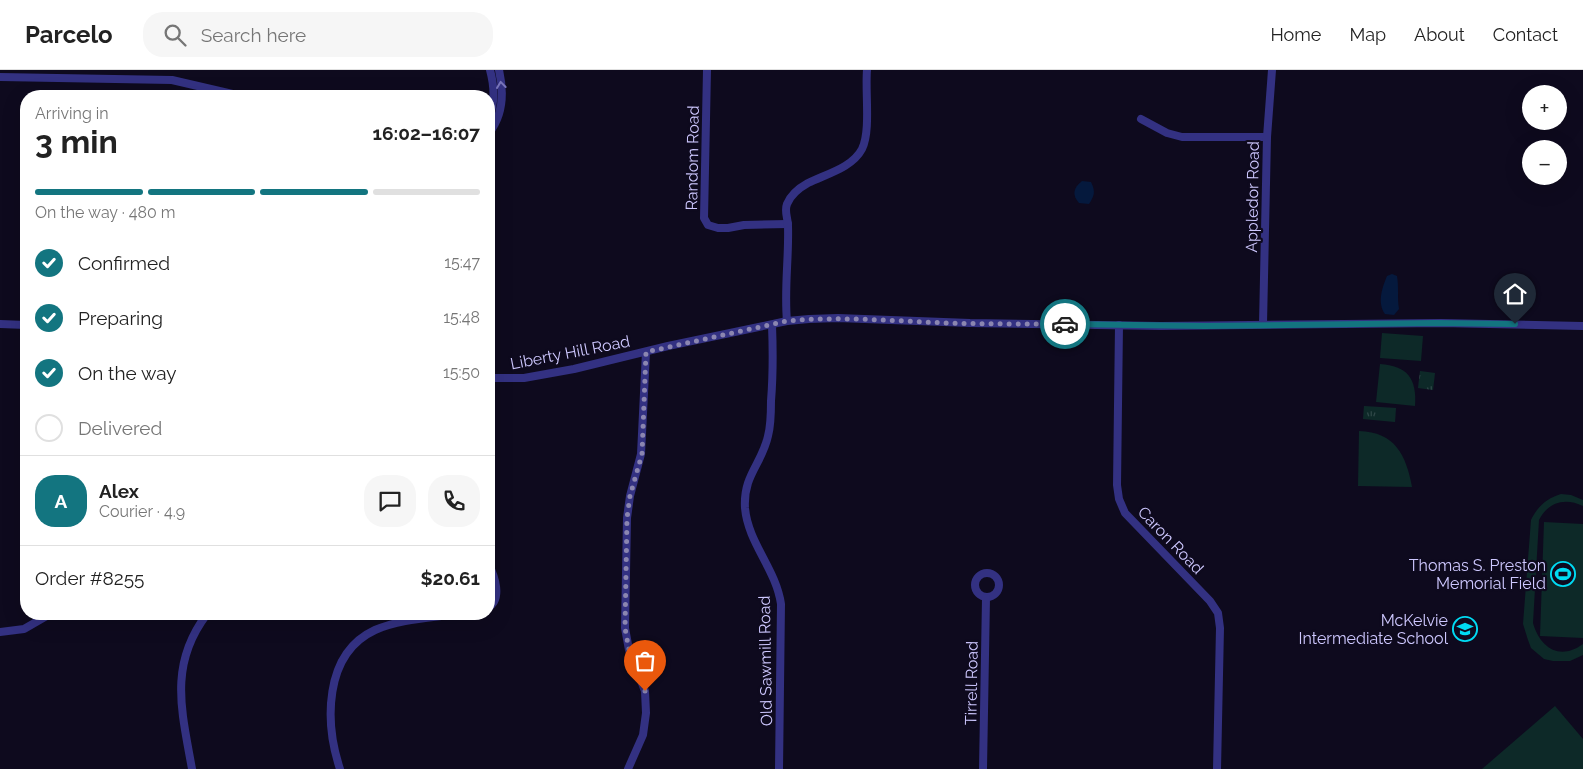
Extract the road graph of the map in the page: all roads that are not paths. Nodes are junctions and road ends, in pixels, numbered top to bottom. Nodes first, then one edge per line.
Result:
1 (490, 70) edge
2 (499, 70) edge
3 (707, 70) edge
4 (867, 70) edge
5 (1272, 70) edge
6 (0, 77) edge
7 (215, 90) edge
8 (493, 90) edge
9 (1141, 119) dead end
10 (495, 123) edge
11 (1267, 137) junction
12 (788, 224) junction
13 (787, 321) junction
14 (0, 324) edge
15 (1263, 324) junction
16 (20, 325) edge
17 (772, 325) junction
18 (1119, 325) junction
19 (1583, 326) edge
20 (646, 352) junction
21 (495, 378) edge
22 (495, 583) edge
23 (986, 598) dead end
24 (495, 602) edge
25 (40, 620) edge
26 (202, 620) edge
27 (419, 620) edge
28 (0, 632) edge
29 (192, 769) edge
30 (340, 769) edge
31 (628, 769) edge
32 (779, 769) edge
33 (983, 769) edge
34 (1217, 769) edge

1 - 8 street
10 -> 2 street
3 - 12 street, Random Road
4 - 12 street
5 - 11 street, Appledor Road
6 - 7 street
9 - 11 street
11 - 15 street, Appledor Road
12 - 13 street
13 - 17 street, Liberty Hill Road
13 - 18 street, Liberty Hill Road
14 - 16 street
15 - 18 street, Liberty Hill Road
15 - 19 street, Liberty Hill Road
17 - 20 street, Liberty Hill Road
17 - 32 street, Old Sawmill Road
18 - 34 street, Caron Road
20 - 21 street, Liberty Hill Road
20 - 31 street
22 - 24 street
23 - 33 street, Tirrell Road
25 - 28 street
26 - 29 street
27 - 30 street

